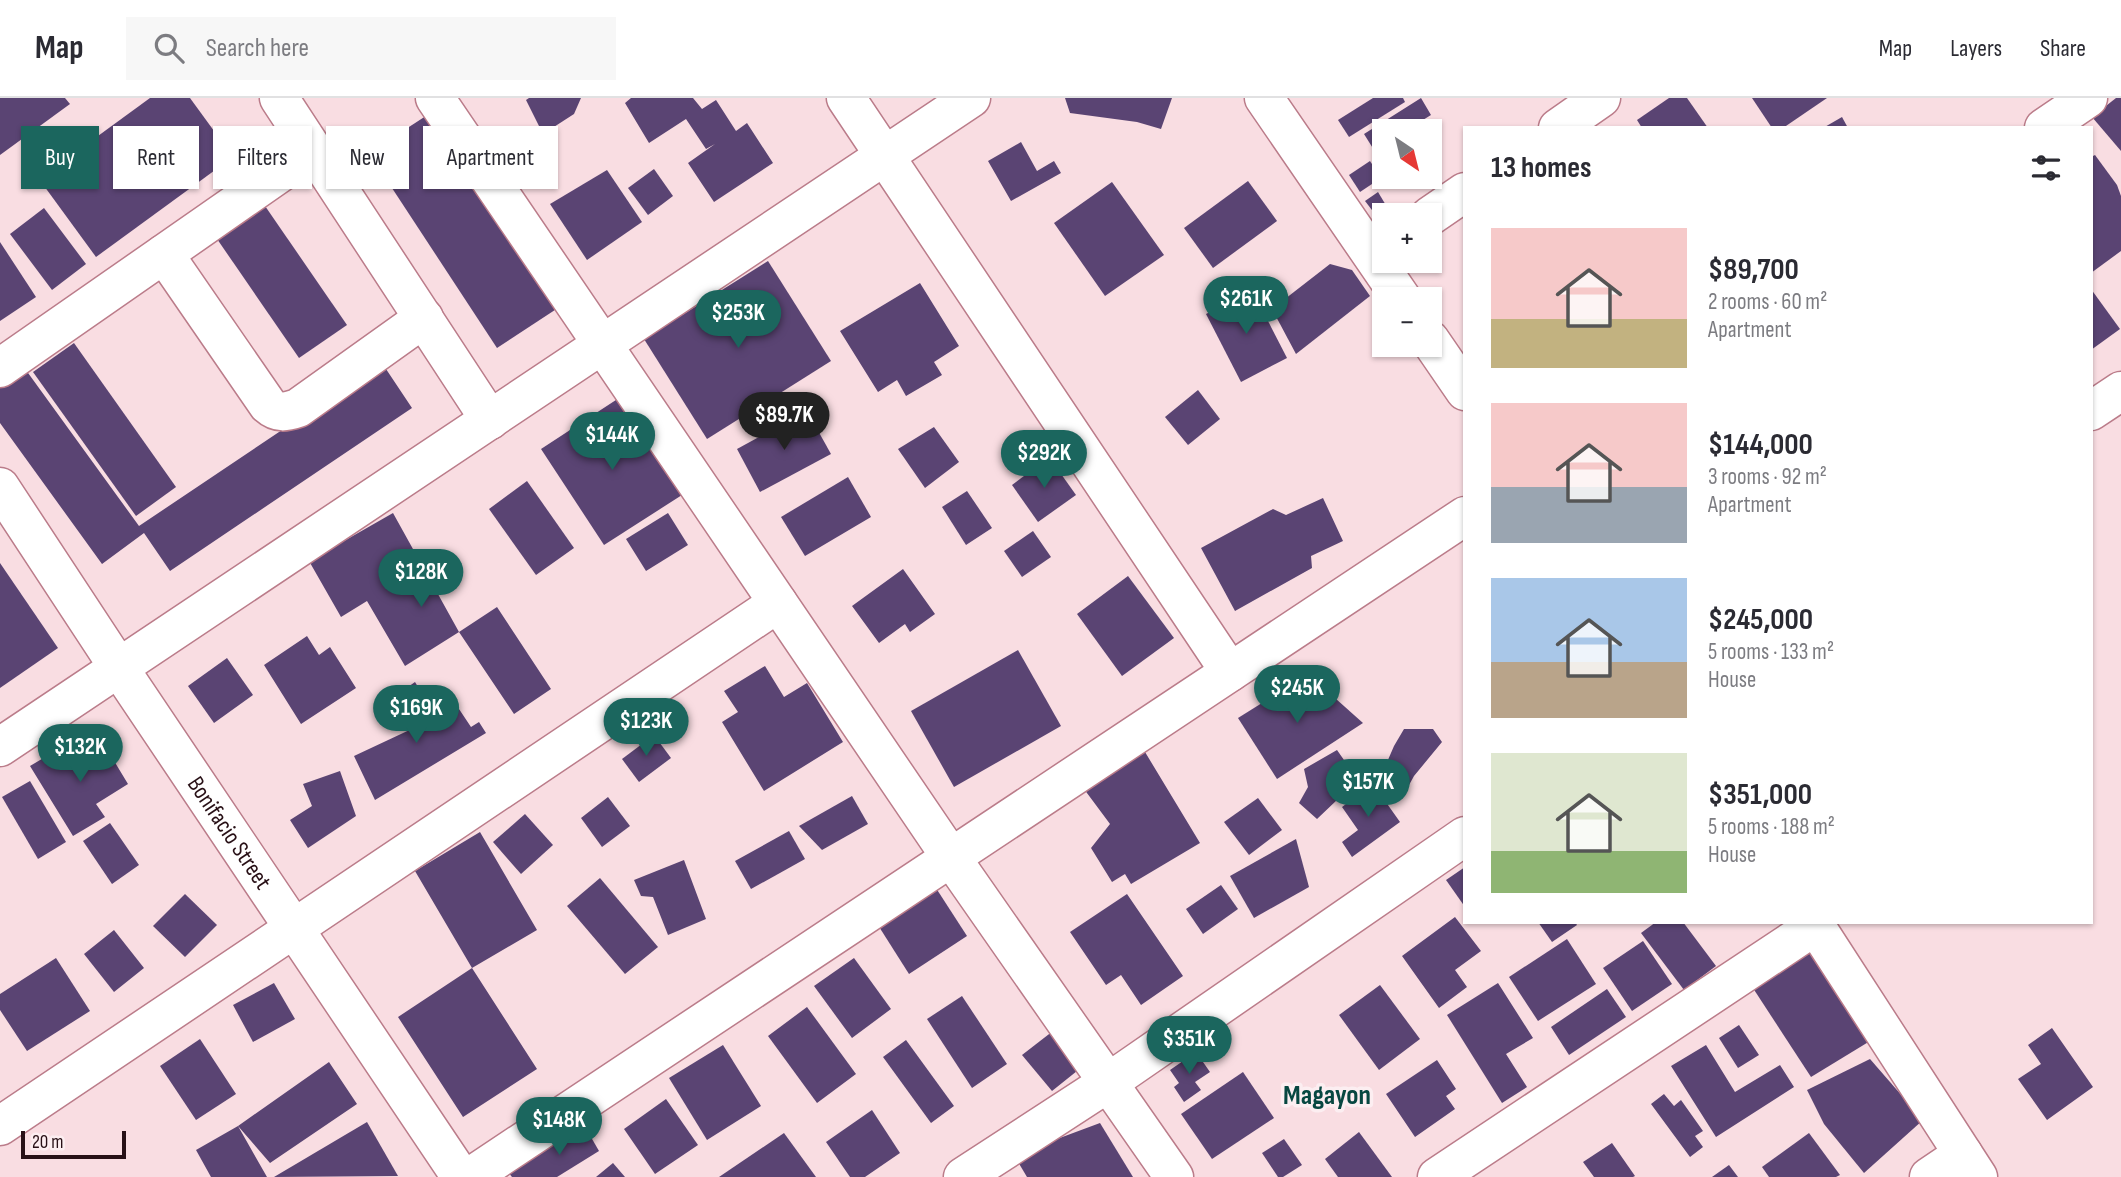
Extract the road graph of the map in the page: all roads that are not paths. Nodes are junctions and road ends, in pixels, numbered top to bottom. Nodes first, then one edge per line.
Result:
1 (279, 98) edge
2 (435, 98) edge
3 (846, 98) edge
4 (971, 98) edge
5 (1264, 98) edge
6 (1601, 98) edge
7 (2088, 98) edge
8 (1561, 126) edge
9 (2047, 126) edge
10 (313, 150) junction
11 (884, 156) junction
12 (1463, 193) edge
13 (1442, 208) edge
14 (1372, 244) edge
15 (164, 254) junction
16 (424, 318) junction
17 (603, 344) junction
18 (1442, 357) edge
19 (0, 368) edge
20 (1463, 388) edge
21 (2121, 391) edge
22 (2093, 410) edge
23 (490, 420) junction
24 (0, 487) edge
25 (1463, 517) edge
26 (778, 603) junction
27 (119, 668) junction
28 (1230, 672) junction
29 (0, 747) edge
30 (1463, 837) edge
31 (950, 856) junction
32 (1814, 924) edge
33 (294, 928) junction
34 (1109, 1082) junction
35 (0, 1126) edge
36 (1970, 1166) edge
37 (461, 1177) edge
38 (470, 1177) edge
39 (963, 1177) edge
40 (1174, 1177) edge
41 (1437, 1177) edge
42 (1929, 1177) edge

1 - 10 street
2 - 17 street
3 - 11 street
4 - 11 street
5 - 14 street
6 - 8 street
7 - 9 street
10 - 15 street
10 - 16 street
11 - 17 street
11 - 28 street
12 - 13 street
15 - 16 street
15 - 19 street
16 - 23 street
17 - 23 street
17 - 26 street
18 - 20 street
21 - 22 street
23 - 27 street
24 - 27 street, Bonifacio Street
25 - 28 street
26 - 31 street
26 - 33 street
27 - 29 street
27 - 33 street, Bonifacio Street
28 - 31 street
30 - 34 street
31 - 34 street
31 - 38 street
32 - 36 street
32 - 41 street
33 - 35 street
33 - 37 street, Bonifacio Street
34 - 39 street
34 - 40 street
36 - 42 street

